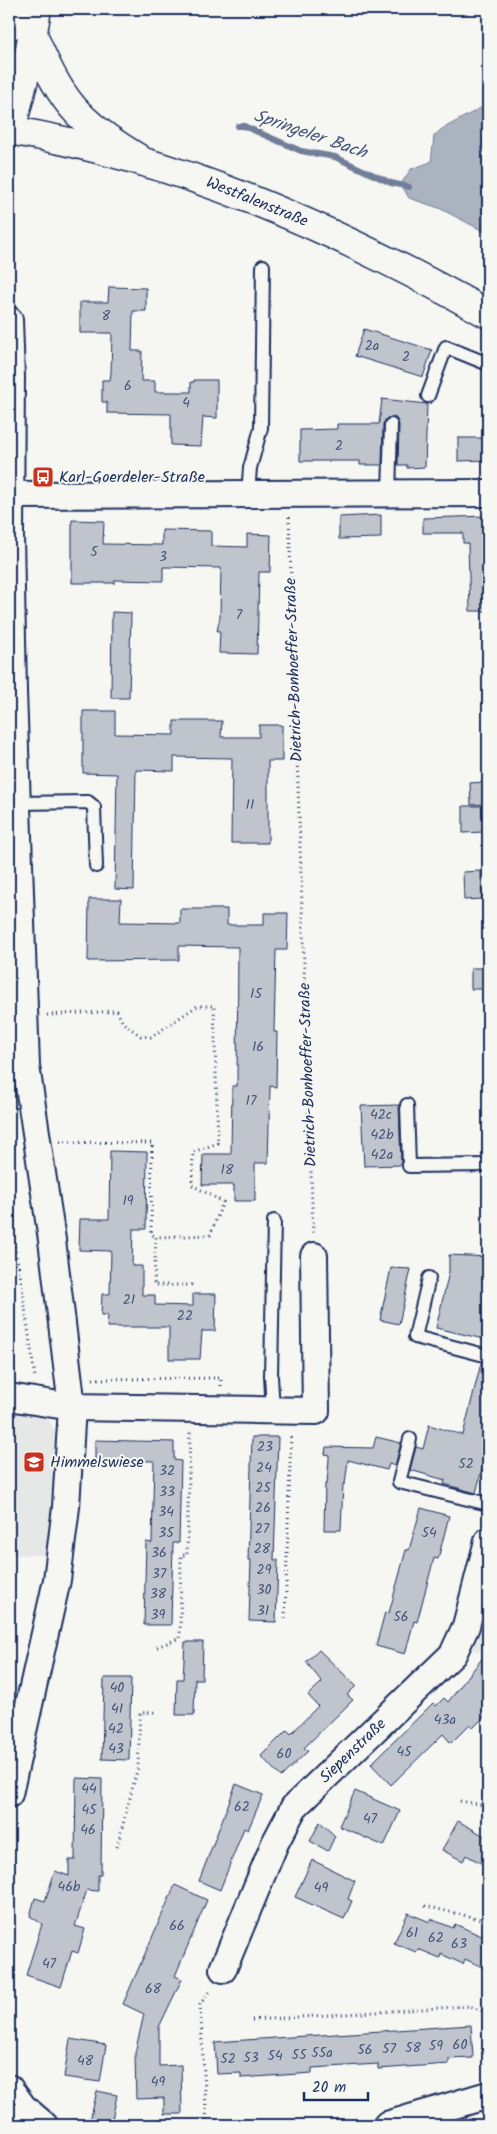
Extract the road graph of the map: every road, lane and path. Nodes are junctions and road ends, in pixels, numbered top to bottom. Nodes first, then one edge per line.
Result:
1 (18, 9) edge
2 (26, 22) edge
3 (9, 133) edge
4 (142, 160) junction
5 (263, 266) dead end
6 (488, 314) edge
7 (9, 320) edge
8 (488, 364) edge
9 (428, 396) dead end
10 (391, 425) dead end
11 (488, 493) edge
12 (248, 494) junction
13 (289, 494) junction
14 (389, 494) junction
15 (9, 495) edge
16 (17, 803) junction
17 (96, 866) dead end
18 (24, 1016) junction
19 (407, 1105) dead end
20 (37, 1142) junction
21 (488, 1165) edge
22 (274, 1221) dead end
23 (9, 1222) edge
24 (156, 1237) junction
25 (314, 1256) joint
26 (428, 1278) dead end
27 (196, 1285) dead end
28 (488, 1356) edge
29 (88, 1374) dead end
30 (9, 1397) edge
31 (39, 1402) junction
32 (72, 1407) junction
33 (190, 1409) junction
34 (221, 1409) junction
35 (282, 1410) junction
36 (410, 1439) dead end
37 (488, 1504) edge
38 (488, 1541) edge
39 (285, 1618) dead end
40 (157, 1647) dead end
41 (157, 1712) dead end
42 (9, 1794) edge
43 (460, 1801) dead end
44 (488, 1806) edge
45 (117, 1847) dead end
46 (425, 1906) dead end
47 (488, 1921) edge
48 (223, 1969) joint
49 (488, 2013) edge
50 (252, 2020) dead end
51 (9, 2088) edge
52 (488, 2095) edge
53 (44, 2125) edge
54 (206, 2125) edge
55 (387, 2125) edge

1 - 2 main road
2 - 3 main road
2 - 4 main road
3 - 4 main road, Westfalenstraße
4 - 6 main road, Westfalenstraße
5 - 12 lane
7 - 15 street
8 - 9 lane
10 - 14 lane
11 - 14 street
12 - 13 street
12 - 15 street
13 - 14 street
13 - 25 path, Dietrich-Bonhoeffer-Straße
15 - 16 street
16 - 17 lane
16 - 18 street
18 - 20 street
18 - 24 path
19 - 21 lane
20 - 24 path
20 - 32 street
22 - 35 lane
23 - 31 path
24 - 27 path
25 - 35 street
26 - 28 lane
29 - 34 path
30 - 31 street
31 - 32 street
32 - 33 street
32 - 42 street
33 - 34 street
33 - 40 path
34 - 35 street
35 - 39 path
36 - 37 lane
38 - 48 street, Siepenstraße
41 - 45 path
43 - 44 path
46 - 47 path
48 - 54 path
49 - 50 path
51 - 53 street
52 - 55 street

